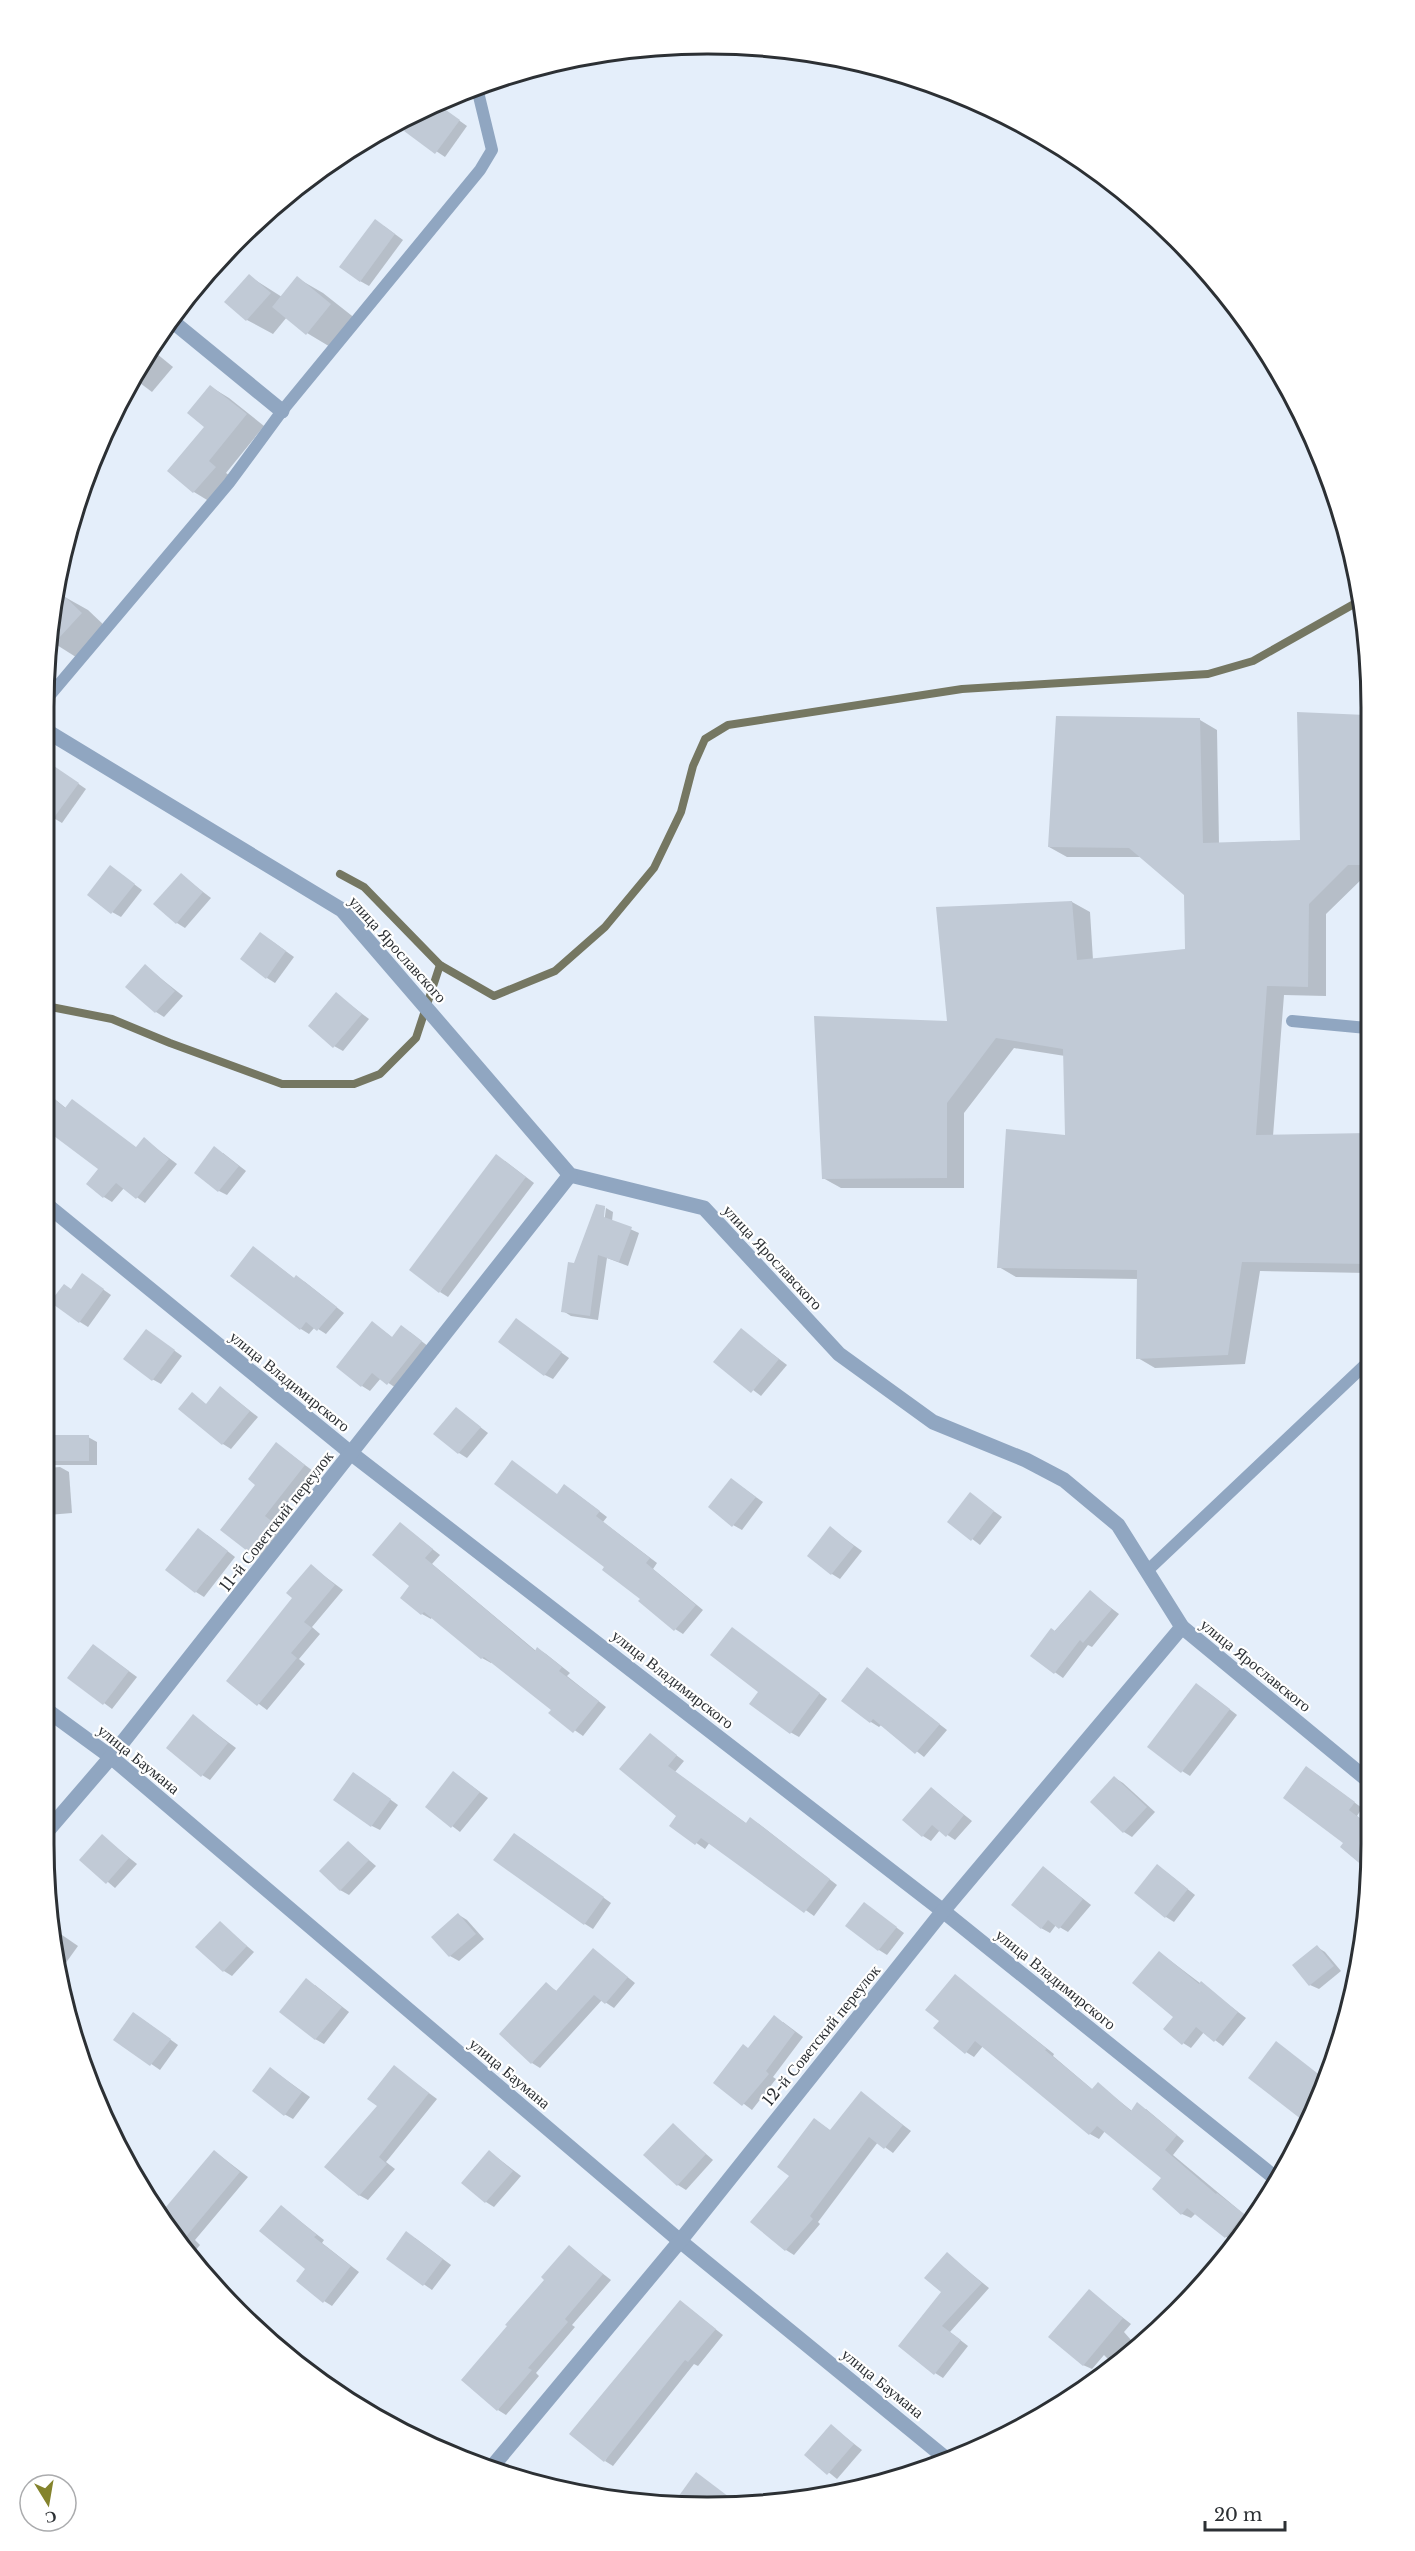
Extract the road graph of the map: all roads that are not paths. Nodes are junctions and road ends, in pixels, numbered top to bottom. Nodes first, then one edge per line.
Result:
1 (479, 96) edge
2 (178, 326) edge
3 (282, 411) junction
4 (54, 690) edge
5 (54, 735) edge
6 (1292, 1021) dead end
7 (1361, 1027) edge
8 (570, 1175) junction
9 (54, 1211) edge
10 (1361, 1369) edge
11 (352, 1455) junction
12 (1147, 1571) junction
13 (1182, 1627) junction
14 (54, 1715) edge
15 (111, 1757) junction
16 (1361, 1775) edge
17 (54, 1823) edge
18 (943, 1911) junction
19 (1271, 2174) edge
20 (680, 2241) junction
21 (941, 2453) edge
22 (496, 2462) edge

1 - 3 lane
2 - 3 street
3 - 4 lane
5 - 8 street, улица Ярославского
6 - 7 lane
8 - 11 street, 11-й Советский переулок
8 - 12 street, улица Ярославского
9 - 11 street, улица Владимирского
10 - 12 lane
11 - 15 street, 11-й Советский переулок
11 - 18 street, улица Владимирского
12 - 13 street, улица Ярославского
13 - 16 street, улица Ярославского
13 - 18 street, 12-й Советский переулок
14 - 15 street, улица Баумана
15 - 17 street, 11-й Советский переулок
15 - 20 street, улица Баумана
18 - 19 street, улица Владимирского
18 - 20 street, 12-й Советский переулок
20 - 21 street, улица Баумана
20 - 22 street, 12-й Советский переулок

